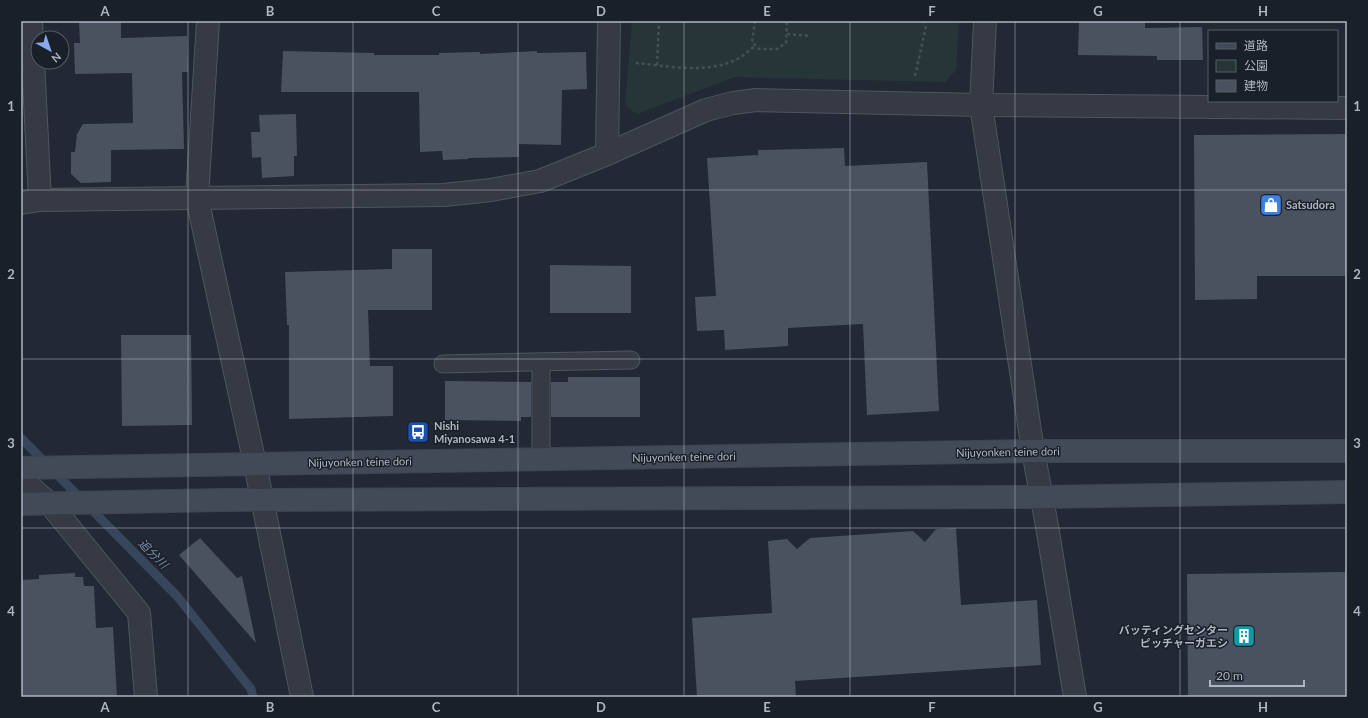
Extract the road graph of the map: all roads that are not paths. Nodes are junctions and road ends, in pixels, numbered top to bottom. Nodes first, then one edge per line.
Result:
1 (31, 21) edge
2 (208, 21) edge
3 (609, 21) edge
4 (985, 21) edge
5 (981, 105) junction
6 (1347, 108) edge
7 (607, 154) junction
8 (197, 198) junction
9 (31, 202) edge
10 (631, 360) dead end
11 (541, 362) junction
12 (443, 364) dead end
13 (1033, 451) junction
14 (1347, 451) edge
15 (541, 460) junction
16 (255, 464) junction
17 (21, 471) edge
18 (1347, 492) edge
19 (1042, 497) junction
20 (262, 500) junction
21 (21, 504) edge
22 (57, 504) junction
23 (146, 697) edge
24 (302, 697) edge
25 (1075, 697) edge

1 - 9 street
2 - 8 street
3 - 7 street
4 - 5 street
5 - 6 street
5 - 7 street
5 - 13 street
7 - 8 street
8 - 9 street
8 - 16 street
10 - 11 lane
11 - 12 lane
11 - 15 lane
13 - 14 street, Nijuyonken teine dori
13 - 15 street, Nijuyonken teine dori
13 - 19 street
15 - 16 street, Nijuyonken teine dori
16 - 17 street, Nijuyonken teine dori
16 - 20 street
17 - 22 street
18 - 19 street
19 - 20 street
19 - 25 street
20 - 22 street
20 - 24 street
21 - 22 street
22 - 23 street

